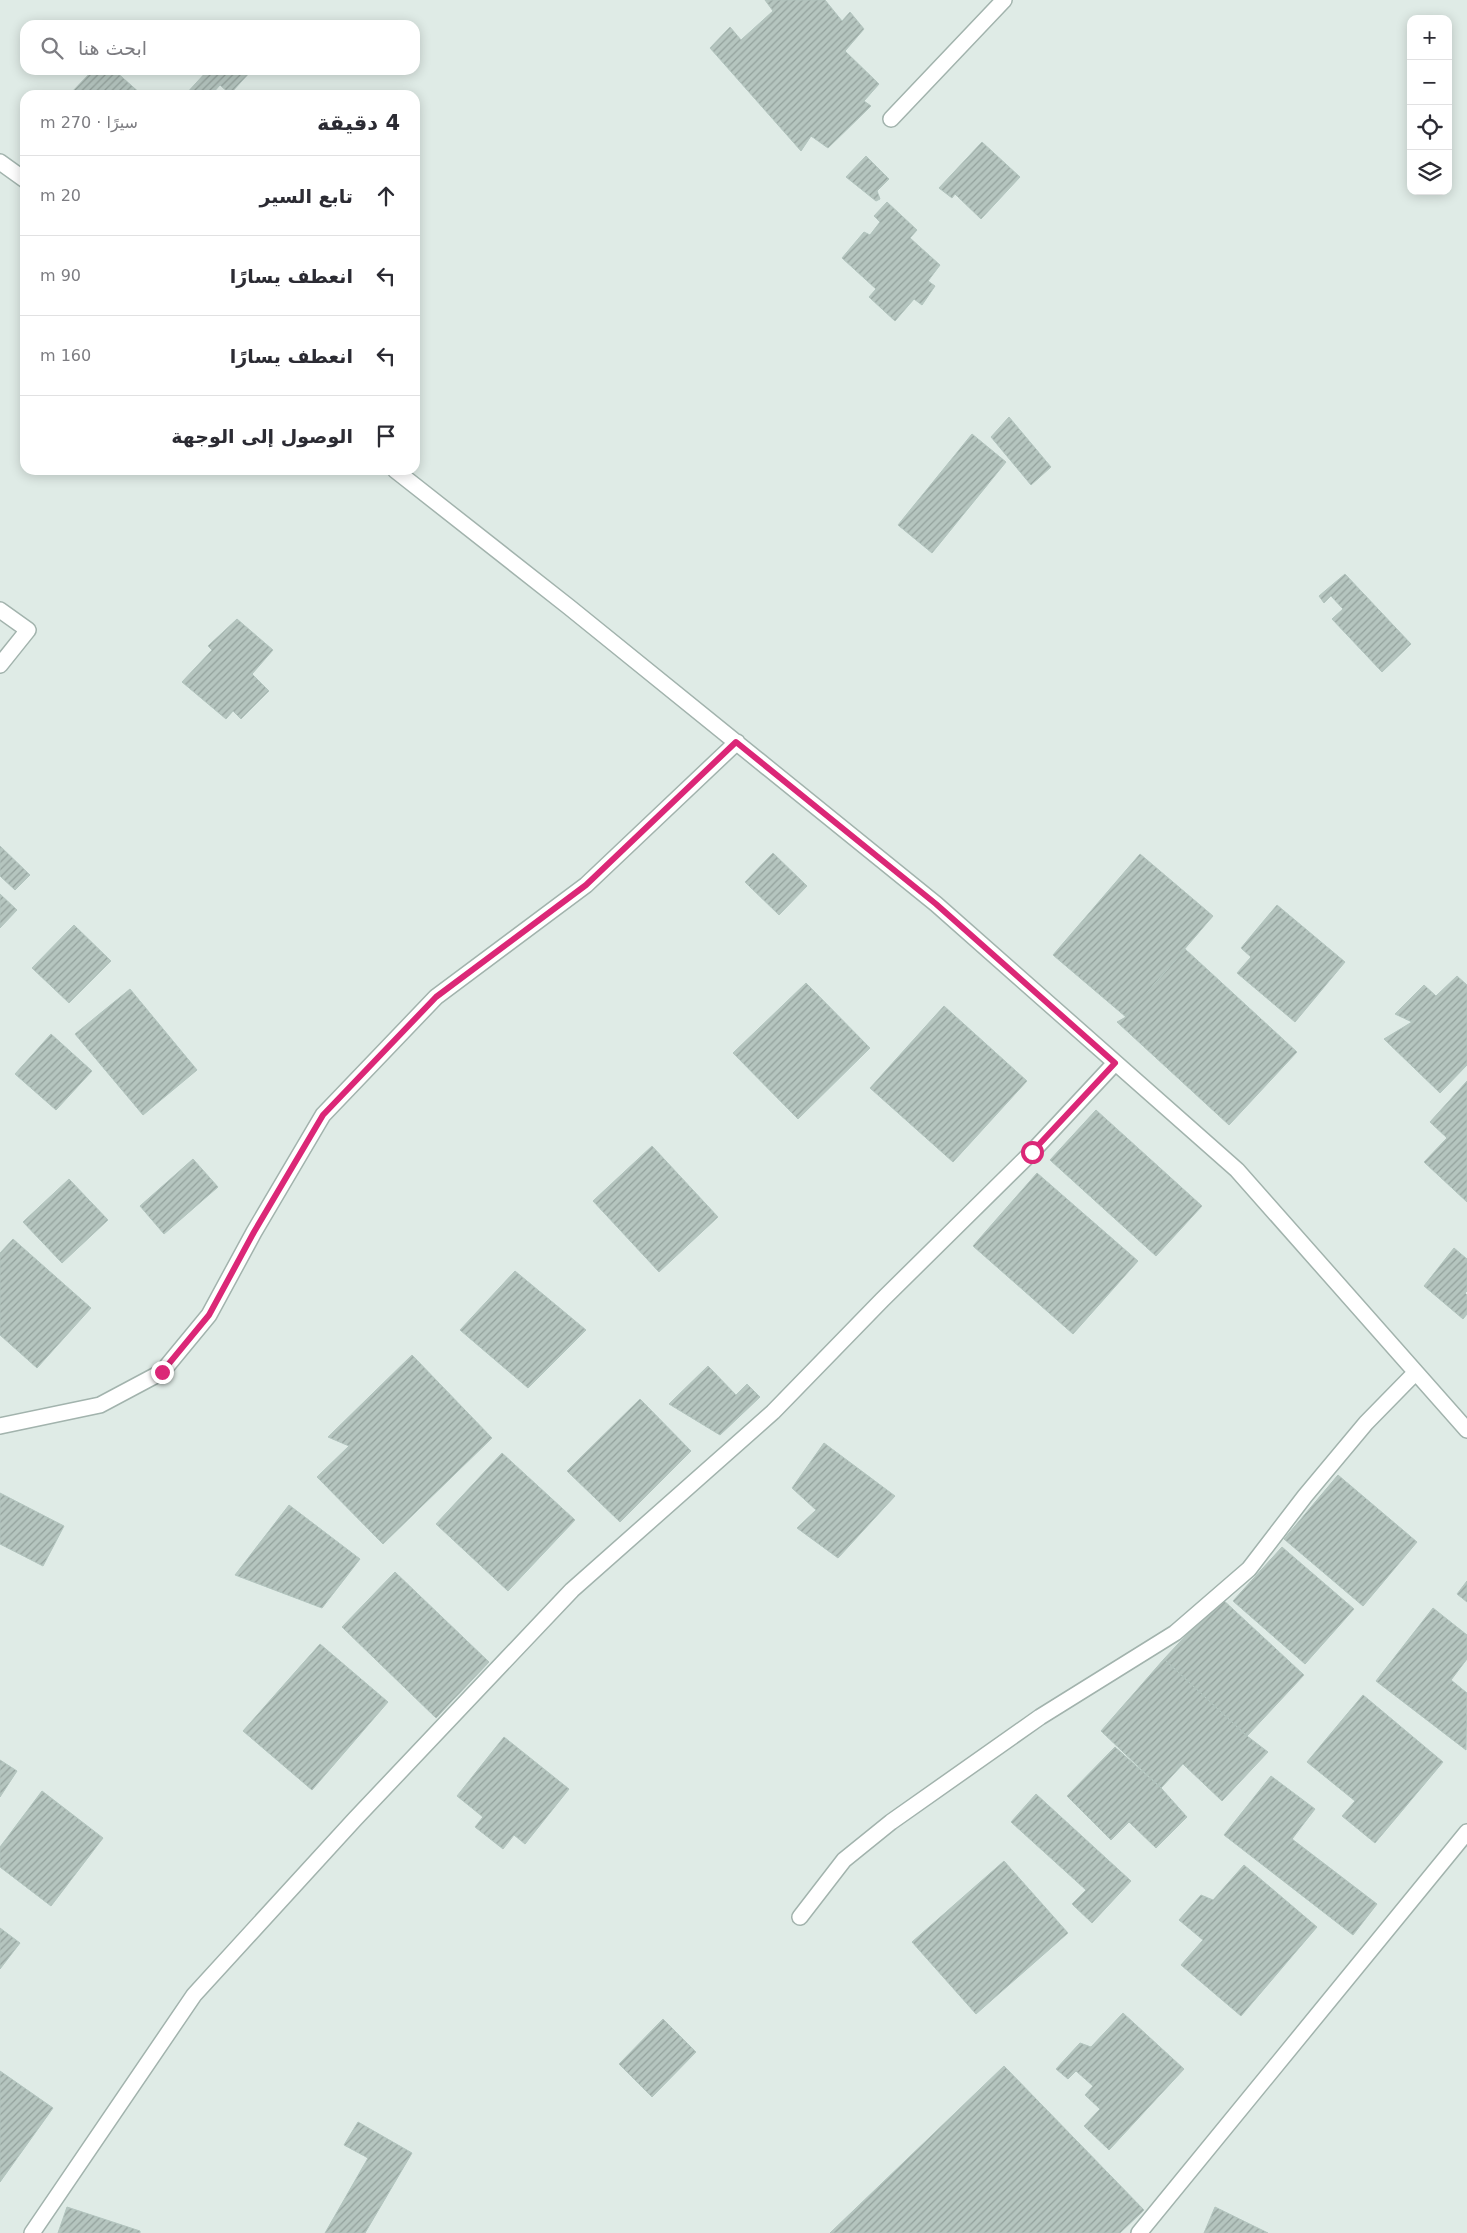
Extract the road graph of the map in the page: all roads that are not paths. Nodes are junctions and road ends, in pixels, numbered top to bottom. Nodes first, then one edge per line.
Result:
1 (1004, 0) edge
2 (891, 119) dead end
3 (0, 162) edge
4 (20, 176) edge
5 (401, 475) edge
6 (0, 610) edge
7 (0, 665) edge
8 (736, 742) junction
9 (1115, 1063) junction
10 (1415, 1374) junction
11 (0, 1426) edge
12 (1467, 1430) edge
13 (1467, 1832) edge
14 (800, 1917) dead end
15 (32, 2233) edge
16 (1138, 2233) edge

1 - 2 street
3 - 4 street
5 - 8 street
6 - 7 street
8 - 9 street
8 - 11 street
9 - 10 street
9 - 15 street
10 - 12 street
10 - 14 street
13 - 16 street

